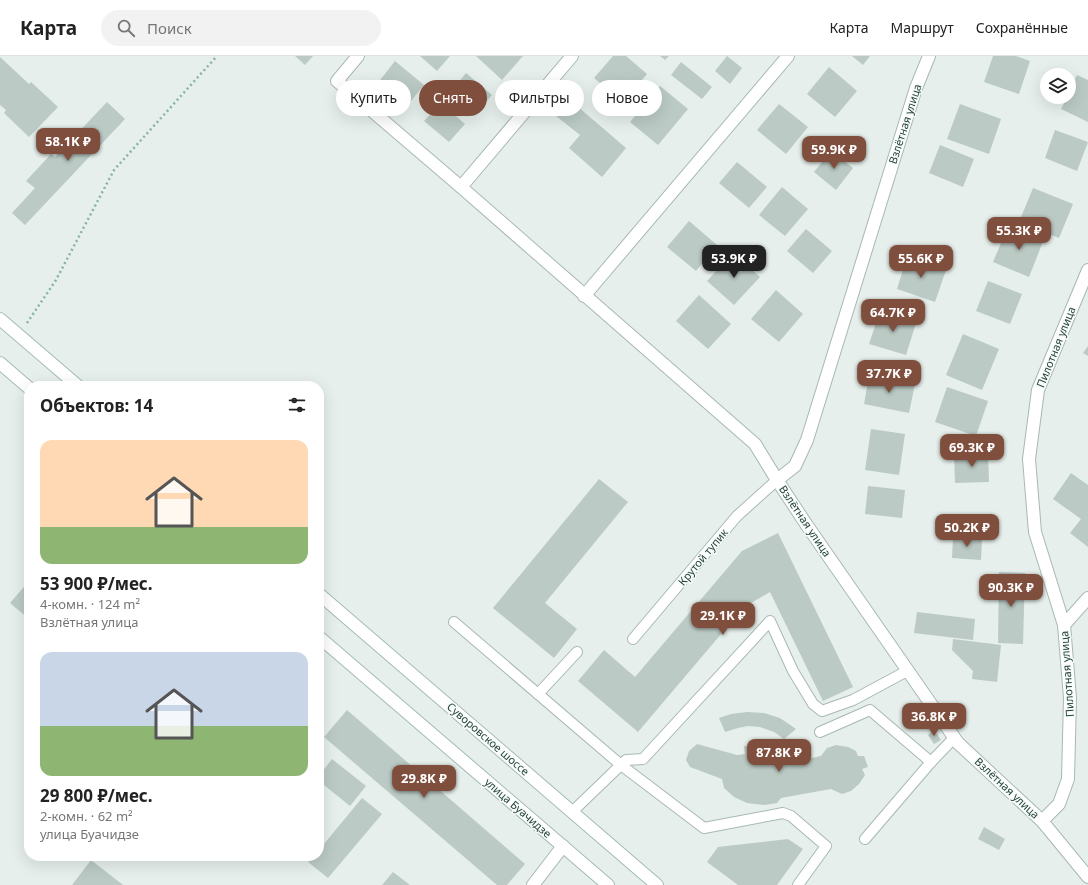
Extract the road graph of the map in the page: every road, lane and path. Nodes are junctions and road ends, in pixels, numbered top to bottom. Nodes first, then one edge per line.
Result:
1 (217, 56) edge
2 (358, 56) edge
3 (572, 56) edge
4 (788, 56) edge
5 (929, 56) edge
6 (461, 188) junction
7 (1088, 270) edge
8 (584, 296) junction
9 (0, 318) edge
10 (19, 335) junction
11 (0, 363) edge
12 (72, 381) edge
13 (24, 384) edge
14 (777, 480) junction
15 (324, 598) edge
16 (1088, 598) edge
17 (454, 622) dead end
18 (1064, 625) junction
19 (634, 639) dead end
20 (324, 641) edge
21 (577, 652) dead end
22 (907, 671) junction
23 (538, 694) junction
24 (820, 732) dead end
25 (954, 738) junction
26 (931, 762) junction
27 (621, 765) junction
28 (572, 812) junction
29 (1042, 821) junction
30 (865, 839) dead end
31 (563, 846) junction
32 (1088, 877) edge
33 (533, 885) edge
34 (608, 885) edge
35 (657, 885) edge
36 (798, 885) edge

1 - 10 path
2 - 6 street
3 - 6 street
4 - 8 street
5 - 14 street, Взлётная улица
6 - 8 street
7 - 18 street, Пилотная улица
8 - 14 street
9 - 10 street
10 - 12 street
11 - 13 street
14 - 19 lane, Крутой тупик
14 - 22 street, Взлётная улица
15 - 28 street, Суворовское шоссе
16 - 18 street
17 - 23 lane
18 - 29 street, Пилотная улица
20 - 31 street, улица Буачидзе
21 - 23 lane
22 - 25 street, Взлётная улица
22 - 27 lane
23 - 27 lane
24 - 26 lane
25 - 26 lane
25 - 29 street, Взлётная улица
26 - 30 lane
27 - 28 lane
27 - 36 lane
28 - 35 street, Суворовское шоссе
29 - 32 street
31 - 33 street
31 - 34 street, улица Буачидзе

